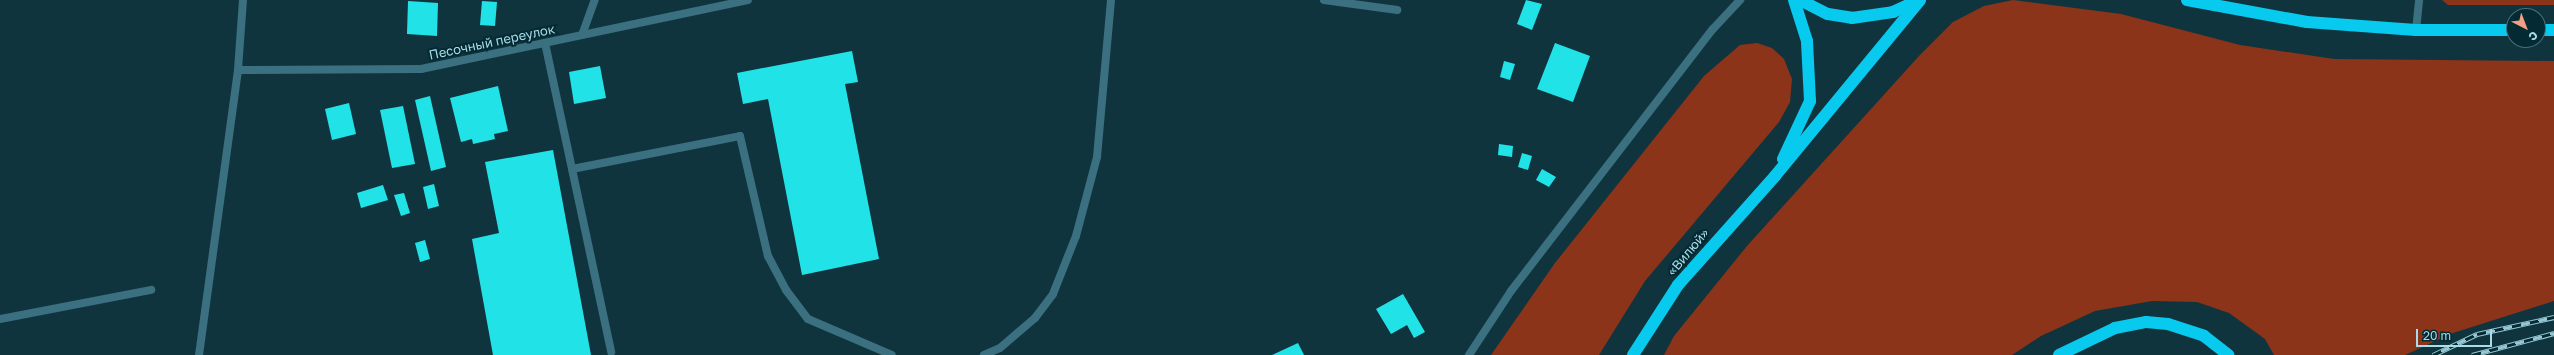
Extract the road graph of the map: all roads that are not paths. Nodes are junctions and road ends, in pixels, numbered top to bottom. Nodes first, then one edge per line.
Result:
1 (243, 0) edge
2 (595, 0) edge
3 (748, 0) edge
4 (1111, 0) edge
5 (1324, 0) edge
6 (1740, 0) edge
7 (1794, 0) edge
8 (1800, 0) edge
9 (2187, 0) edge
10 (2419, 0) edge
11 (1917, 1) edge
12 (1397, 10) dead end
13 (2416, 30) junction
14 (2506, 30) edge
15 (582, 35) junction
16 (545, 43) junction
17 (238, 70) junction
18 (572, 169) junction
19 (1775, 176) junction
20 (151, 290) dead end
21 (0, 319) edge
22 (611, 352) dead end
23 (199, 355) edge
24 (892, 355) edge
25 (984, 355) edge
26 (1469, 355) edge
27 (1634, 355) edge
28 (2059, 355) edge
29 (2228, 355) edge

1 - 17 street
2 - 15 street
3 - 15 street, Песочный переулок
4 - 25 street
5 - 12 street
6 - 26 street
7 - 19 highway
8 - 11 highway
9 - 13 highway
10 - 13 street
11 - 19 highway
13 - 14 highway
15 - 16 street, Песочный переулок
16 - 17 street, Песочный переулок
16 - 18 street
17 - 23 street
18 - 22 street
18 - 24 street
19 - 27 highway, «Вилюй»
20 - 21 street
28 - 29 highway

